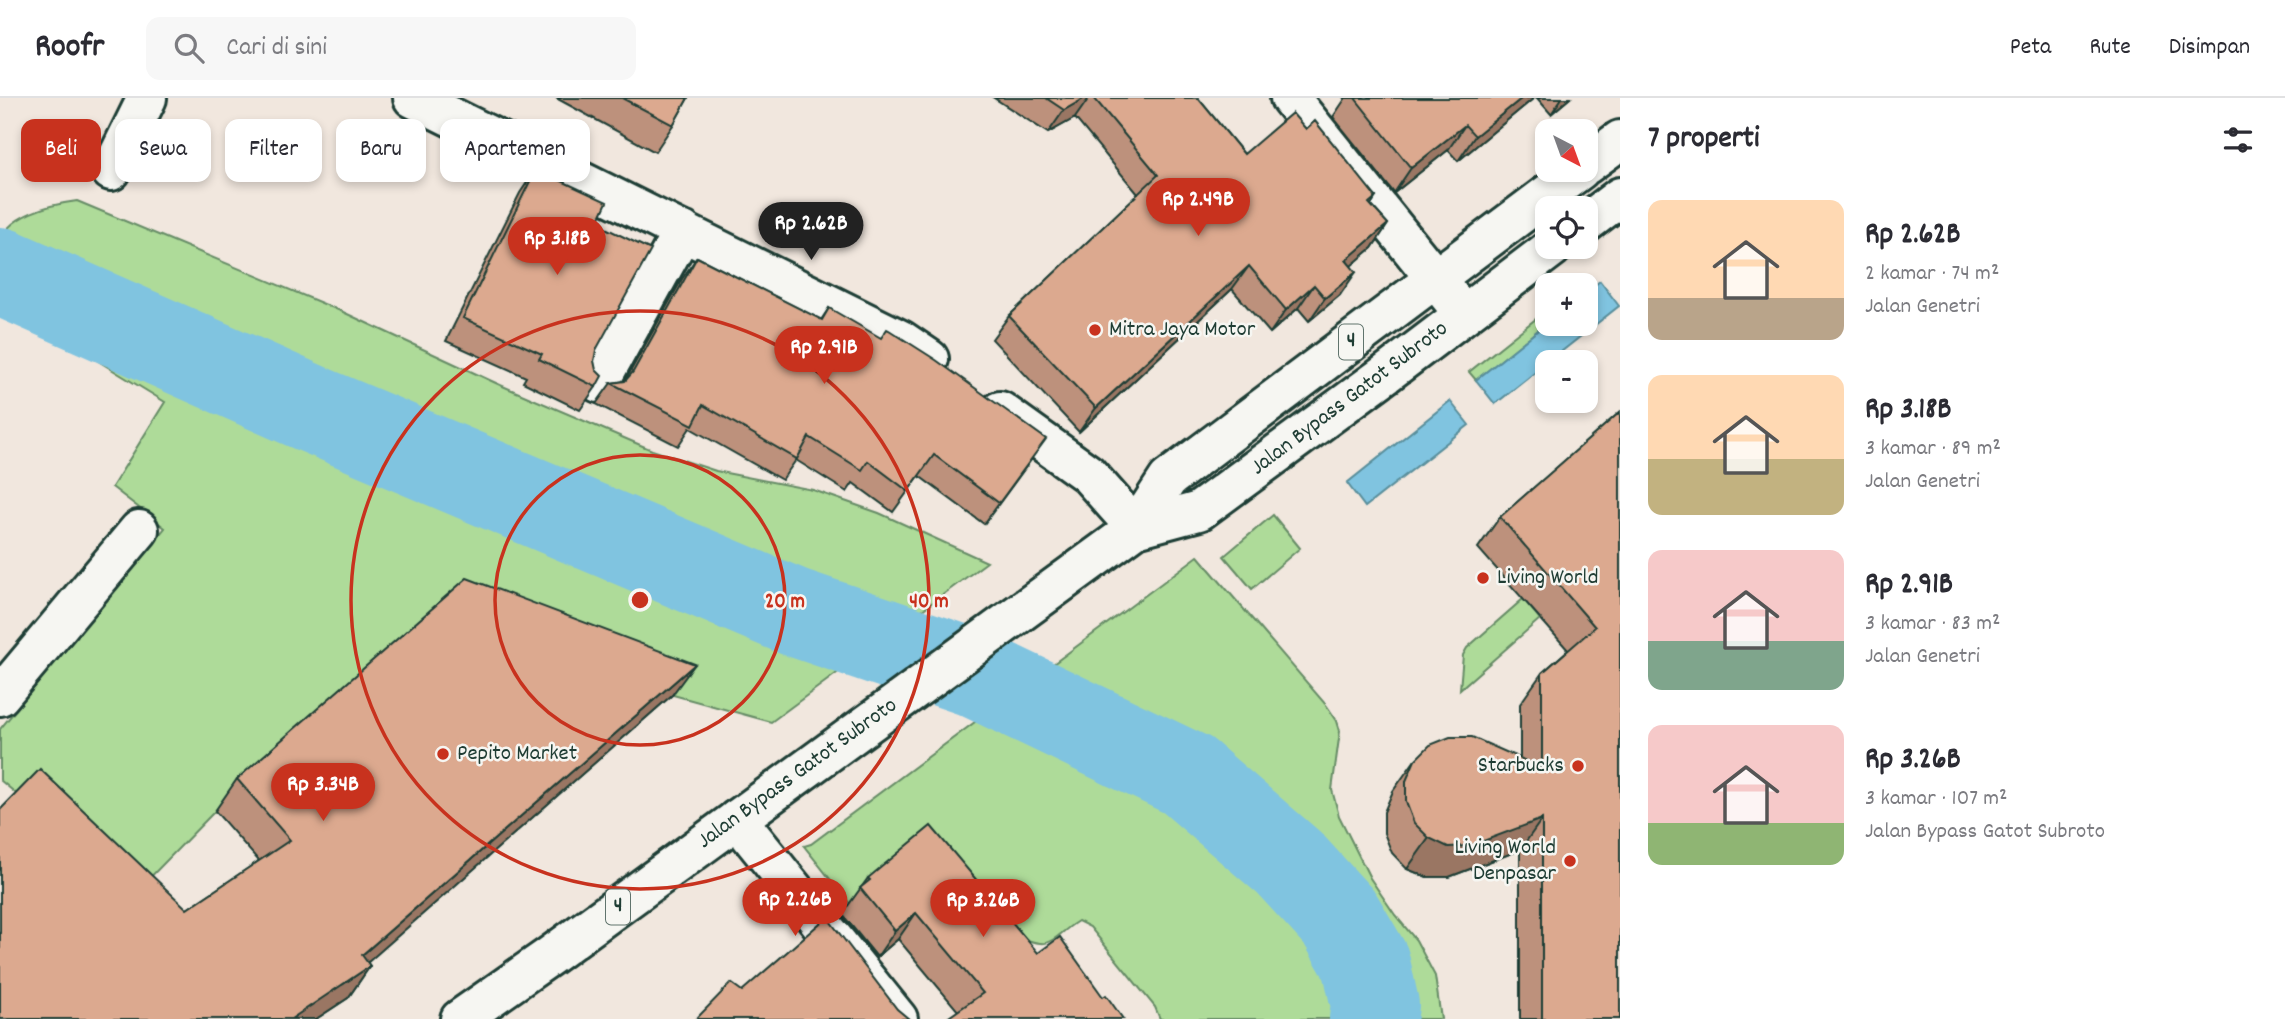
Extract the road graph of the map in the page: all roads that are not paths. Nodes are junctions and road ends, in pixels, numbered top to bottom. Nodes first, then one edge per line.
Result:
1 (147, 98) edge
2 (414, 98) edge
3 (1290, 98) edge
4 (457, 107) edge
5 (1620, 140) edge
6 (1598, 157) edge
7 (111, 171) dead end
8 (1564, 182) edge
9 (683, 231) junction
10 (1537, 259) edge
11 (1436, 278) junction
12 (1463, 313) junction
13 (599, 383) edge
14 (1136, 528) junction
15 (139, 530) dead end
16 (0, 696) edge
17 (737, 819) junction
18 (460, 1019) edge
19 (898, 1019) edge

1 - 7 main road
2 - 4 main road
3 - 11 main road
4 - 9 main road
5 - 6 main road
8 - 11 main road, Jalan Bypass Gatot Subroto / 4
9 - 13 main road
9 - 14 main road
10 - 12 main road, Jalan Bypass Gatot Subroto / 4
11 - 12 main road
11 - 14 main road, Jalan Bypass Gatot Subroto / 4
12 - 14 main road, Jalan Bypass Gatot Subroto / 4
14 - 17 main road, Jalan Bypass Gatot Subroto / 4
15 - 16 main road
17 - 18 main road, Jalan Bypass Gatot Subroto / 4
17 - 19 main road

